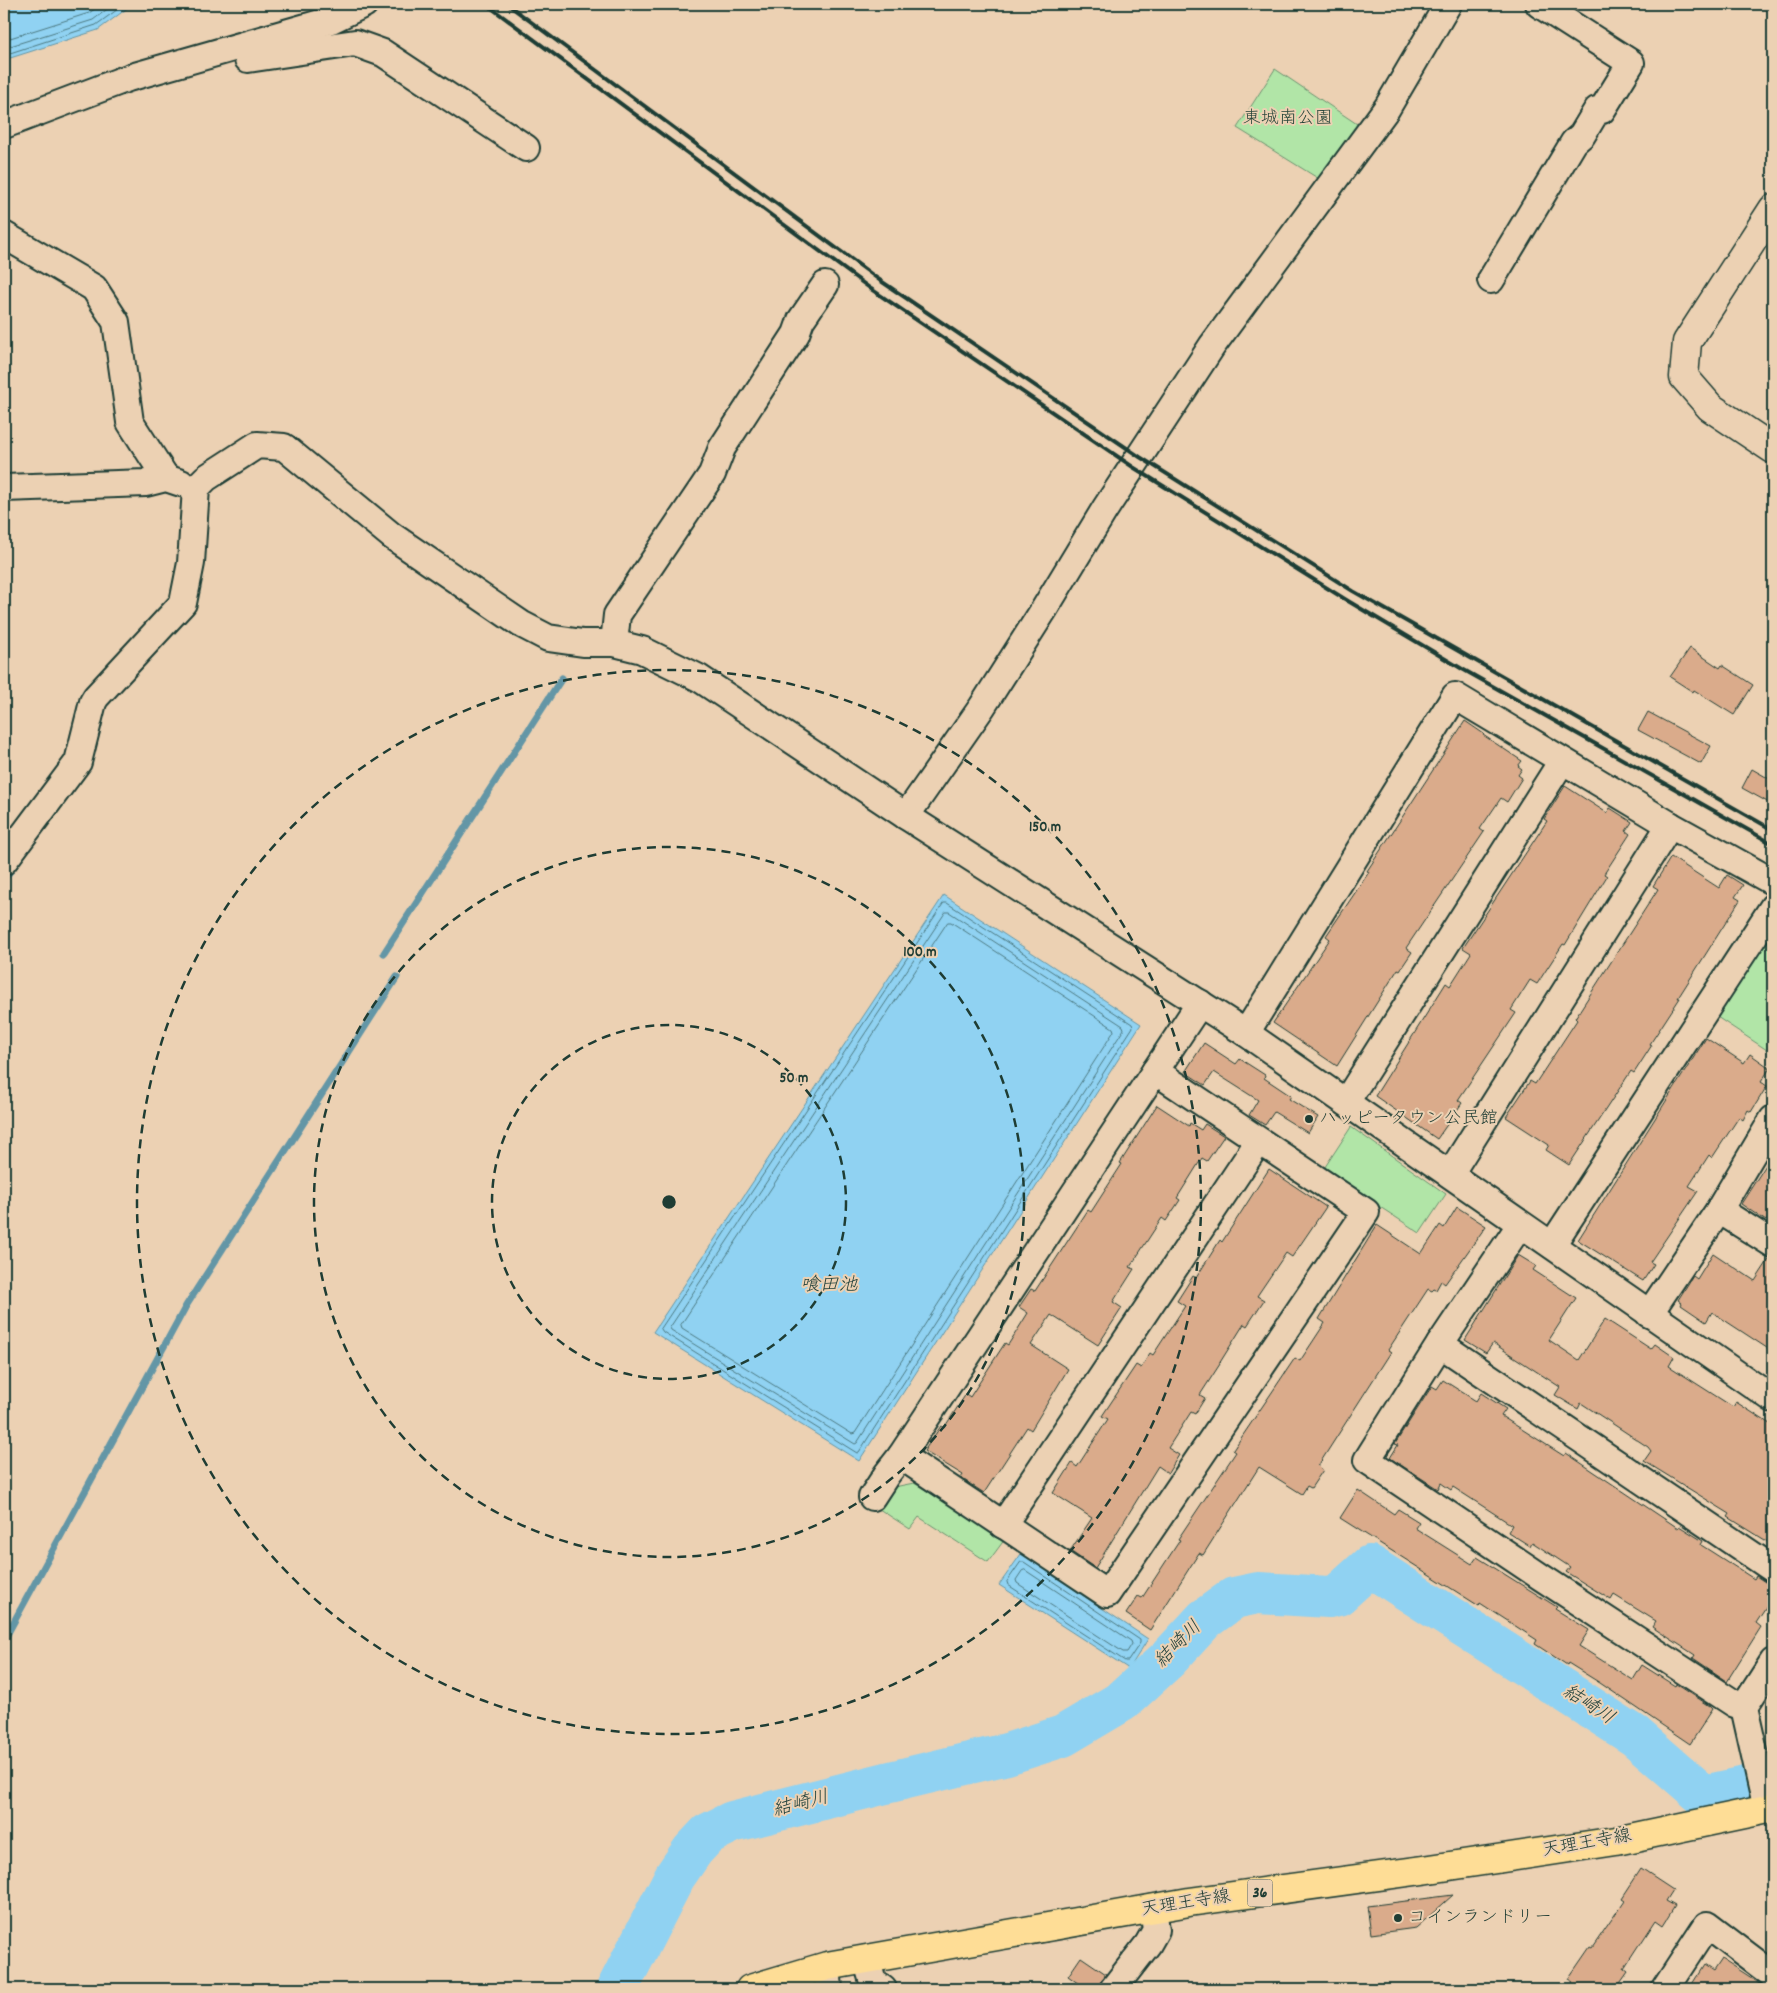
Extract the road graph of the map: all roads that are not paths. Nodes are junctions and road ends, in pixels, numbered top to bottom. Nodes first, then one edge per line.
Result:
1 (364, 4) edge
2 (1448, 4) edge
3 (1539, 4) edge
4 (216, 53) junction
5 (4, 125) edge
6 (526, 148) dead end
7 (1773, 208) edge
8 (4, 235) edge
9 (1491, 280) dead end
10 (826, 285) dead end
11 (1773, 449) edge
12 (166, 478) junction
13 (4, 488) edge
14 (196, 488) junction
15 (614, 643) junction
16 (1562, 761) junction
17 (906, 816) junction
18 (1670, 825) junction
19 (4, 861) edge
20 (1773, 882) edge
21 (1773, 907) edge
22 (1200, 1003) junction
23 (1246, 1033) junction
24 (1155, 1071) junction
25 (1346, 1102) junction
26 (1773, 1119) edge
27 (1260, 1140) junction
28 (1450, 1174) junction
29 (1719, 1210) junction
30 (1520, 1225) junction
31 (1773, 1244) edge
32 (1552, 1245) junction
33 (1650, 1314) junction
34 (1440, 1344) junction
35 (1773, 1399) edge
36 (901, 1456) junction
37 (872, 1497) dead end
38 (1004, 1525) junction
39 (1773, 1569) edge
40 (1773, 1662) edge
41 (1744, 1707) junction
42 (1770, 1808) edge
43 (1153, 1908) junction
44 (866, 1959) junction
45 (1773, 1975) edge
46 (828, 1978) edge
47 (750, 1989) edge
48 (883, 1989) edge
49 (1113, 1989) edge
50 (1665, 1989) edge

1 - 4 street
2 - 17 street
3 - 9 street
4 - 5 street
4 - 6 street
7 - 11 street
8 - 12 street
10 - 15 street
12 - 13 street
12 - 14 street
14 - 15 street
14 - 19 street
15 - 17 street
16 - 18 street
16 - 23 street
16 - 25 street
17 - 22 street
18 - 20 street
18 - 28 street
21 - 32 street
22 - 23 street
22 - 24 street
23 - 25 street
24 - 27 street
24 - 36 street
25 - 28 street
26 - 29 street
27 - 38 street
27 - 38 street
28 - 30 street
29 - 31 street
29 - 33 street
30 - 32 street
30 - 34 street
32 - 33 street
33 - 35 street
34 - 39 street
34 - 41 street
36 - 37 street
36 - 38 street
40 - 41 street
41 - 42 street
42 - 43 main road, 天理王寺線 / 36
43 - 44 main road, 天理王寺線 / 36
43 - 49 street
44 - 46 main road, 天理王寺線 / 36
44 - 48 street
45 - 50 street
46 - 47 main road, 天理王寺線 / 36

